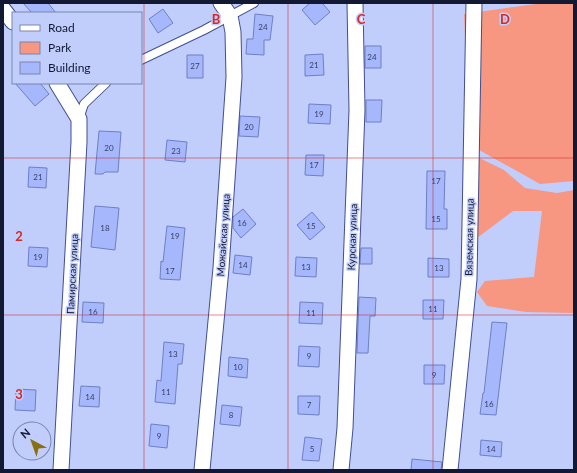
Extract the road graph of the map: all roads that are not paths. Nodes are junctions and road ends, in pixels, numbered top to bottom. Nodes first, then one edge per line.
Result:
1 (221, 3) edge
2 (254, 3) edge
3 (355, 3) edge
4 (474, 3) edge
5 (3, 9) edge
6 (230, 16) junction
7 (12, 21) edge
8 (142, 60) edge
9 (58, 84) edge
10 (105, 84) edge
11 (79, 119) junction
12 (60, 470) edge
13 (202, 470) edge
14 (341, 470) edge
15 (450, 470) edge

1 - 6 street, Можайская улица
2 - 6 lane
3 - 14 street, Курская улица
4 - 15 street, Вяземская улица
5 - 7 street
6 - 8 lane
6 - 13 street, Можайская улица
9 - 11 street
10 - 11 lane
11 - 12 street, Памирская улица

